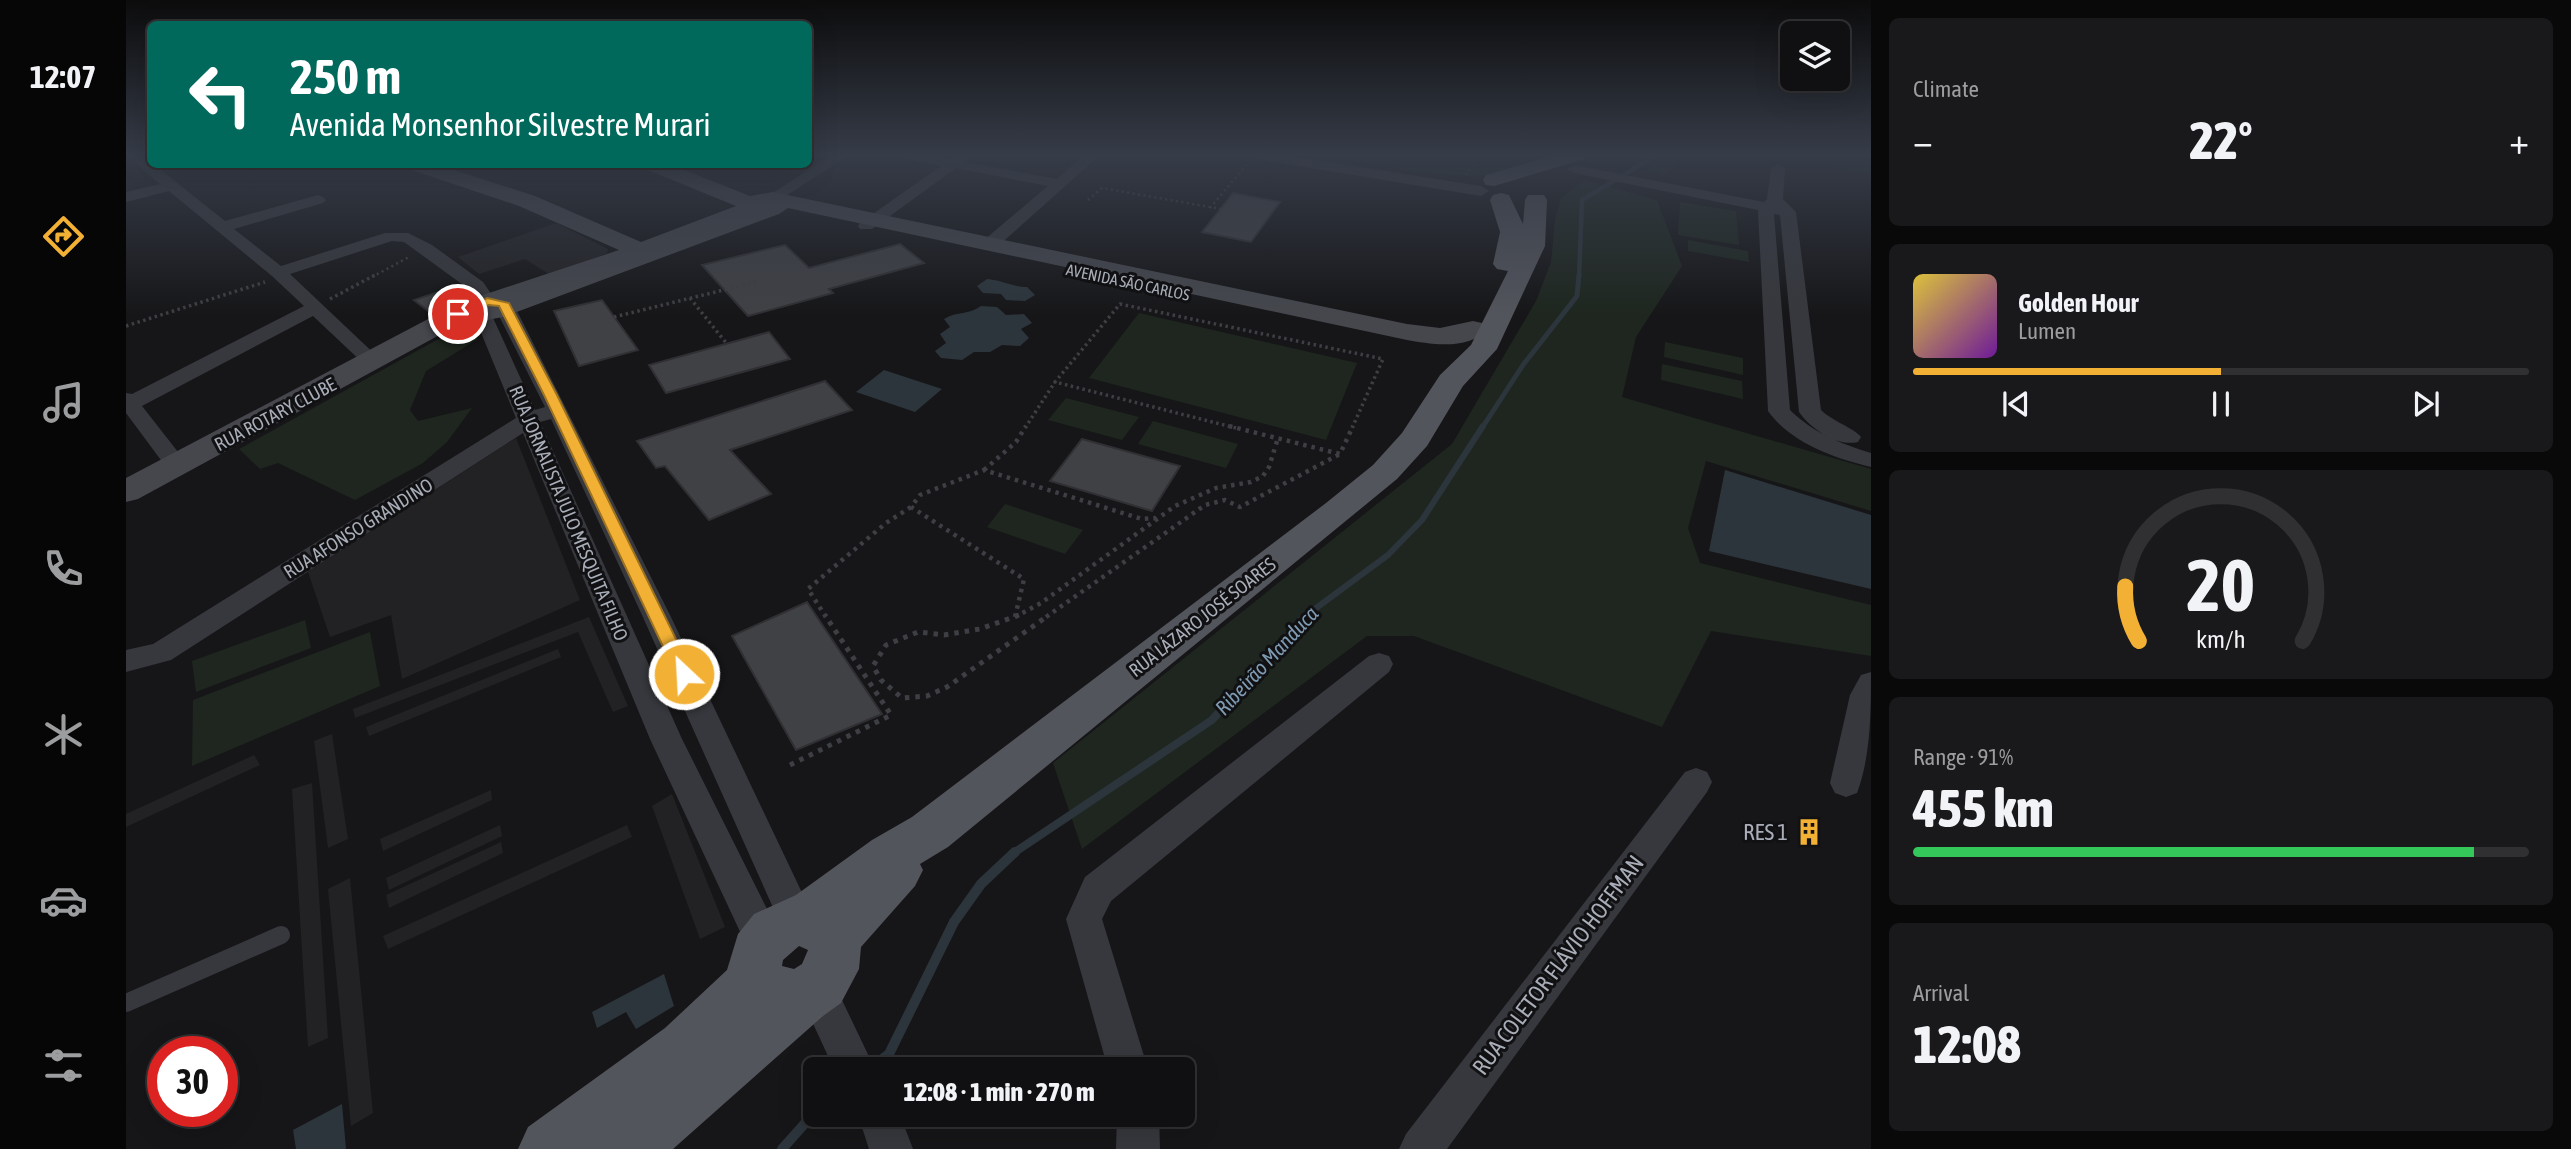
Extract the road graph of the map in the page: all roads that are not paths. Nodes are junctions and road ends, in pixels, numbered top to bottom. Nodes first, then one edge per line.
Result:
1 (199, 209) edge
2 (287, 209) edge
3 (545, 209) edge
4 (755, 209) edge
5 (792, 209) edge
6 (891, 209) edge
7 (1032, 209) edge
8 (1500, 209) edge
9 (1536, 209) edge
10 (1777, 209) edge
11 (1777, 209) edge
12 (871, 223) junction
13 (222, 227) junction
14 (990, 244) junction
15 (647, 252) junction
16 (280, 274) junction
17 (488, 305) junction
18 (316, 306) junction
19 (1478, 339) junction
20 (372, 362) junction
21 (1452, 366) junction
22 (127, 403) edge
23 (557, 408) junction
24 (534, 431) junction
25 (569, 433) junction
26 (1871, 445) edge
27 (1871, 460) edge
28 (177, 466) junction
29 (126, 492) edge
30 (609, 515) junction
31 (575, 526) junction
32 (126, 661) edge
33 (1379, 664) dead end
34 (1871, 683) edge
35 (1696, 782) dead end
36 (1846, 783) dead end
37 (281, 935) dead end
38 (796, 955) junction
39 (126, 1003) edge
40 (849, 1057) edge
41 (1124, 1057) edge
42 (1138, 1127) edge
43 (550, 1149) edge
44 (626, 1149) edge
45 (1138, 1149) edge
46 (1421, 1149) edge

1 - 13 street
2 - 13 street
3 - 15 main road
4 - 15 main road, RUA ROTARY CLUBE
5 - 12 main road, AVENIDA SÃO CARLOS
6 - 12 street
7 - 14 street
8 - 19 main road, RUA LÁZARO JOSÉ SOARES
9 - 19 main road, RUA LÁZARO JOSÉ SOARES
10 - 26 street
11 - 27 street
12 - 14 main road, AVENIDA SÃO CARLOS
12 - 21 main road, AVENIDA SÃO CARLOS
13 - 16 street
14 - 19 main road, AVENIDA SÃO CARLOS
15 - 17 main road, RUA ROTARY CLUBE
16 - 17 street, RUA JORNALISTA JULO MESQUITA FILHO
16 - 18 street
17 - 20 main road, RUA ROTARY CLUBE
17 - 23 street, RUA JORNALISTA JULO MESQUITA FILHO
17 - 24 street, RUA JORNALISTA JULO MESQUITA FILHO
18 - 20 street
18 - 22 street
19 - 21 main road, RUA LÁZARO JOSÉ SOARES
20 - 28 main road, RUA ROTARY CLUBE
21 - 38 main road, RUA LÁZARO JOSÉ SOARES
22 - 28 street
23 - 24 street, RUA AFONSO GRANDINO
23 - 25 street, RUA JORNALISTA JULO MESQUITA FILHO
24 - 25 street
24 - 31 street, RUA JORNALISTA JULO MESQUITA FILHO
24 - 32 street, RUA AFONSO GRANDINO
25 - 30 street, RUA JORNALISTA JULO MESQUITA FILHO
28 - 29 main road, RUA ROTARY CLUBE
30 - 31 street
30 - 38 street, RUA JORNALISTA JULO MESQUITA FILHO
31 - 38 street, RUA JORNALISTA JULO MESQUITA FILHO
33 - 41 street
34 - 36 street
35 - 46 street, RUA COLETOR FLÁVIO HOFFMAN
37 - 39 lane
38 - 40 street
38 - 43 main road, RUA LÁZARO JOSÉ SOARES
38 - 44 main road, RUA LÁZARO JOSÉ SOARES
42 - 45 street

